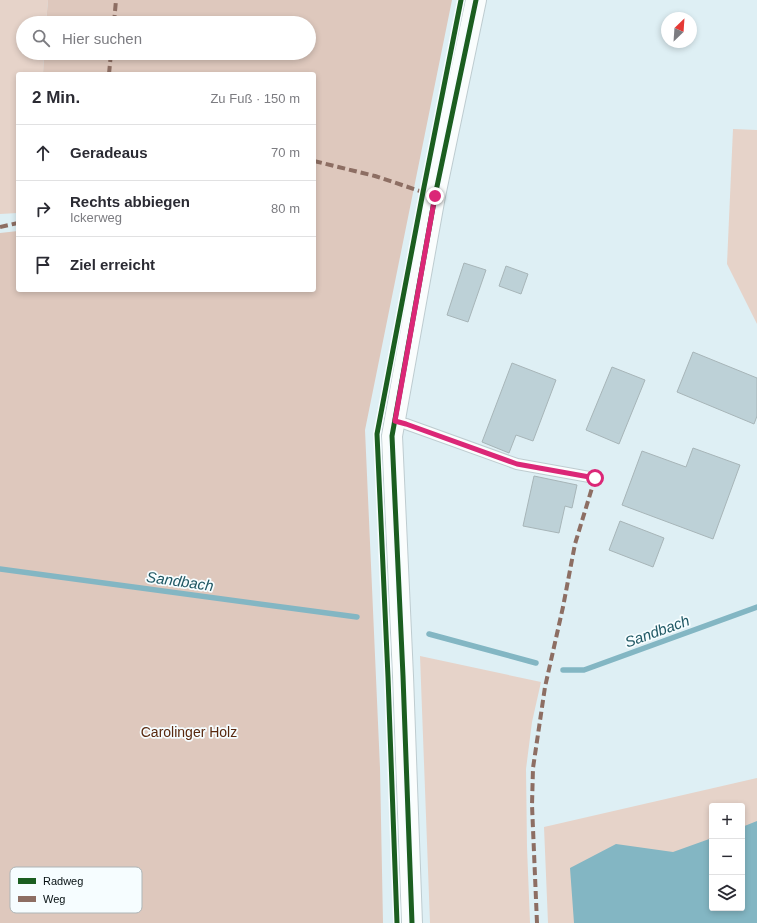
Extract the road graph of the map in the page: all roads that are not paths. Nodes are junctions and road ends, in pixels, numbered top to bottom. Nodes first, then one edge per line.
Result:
1 (476, 0) edge
2 (395, 421) junction
3 (595, 478) dead end
4 (412, 923) edge

1 - 2 street
2 - 3 lane
2 - 4 street

